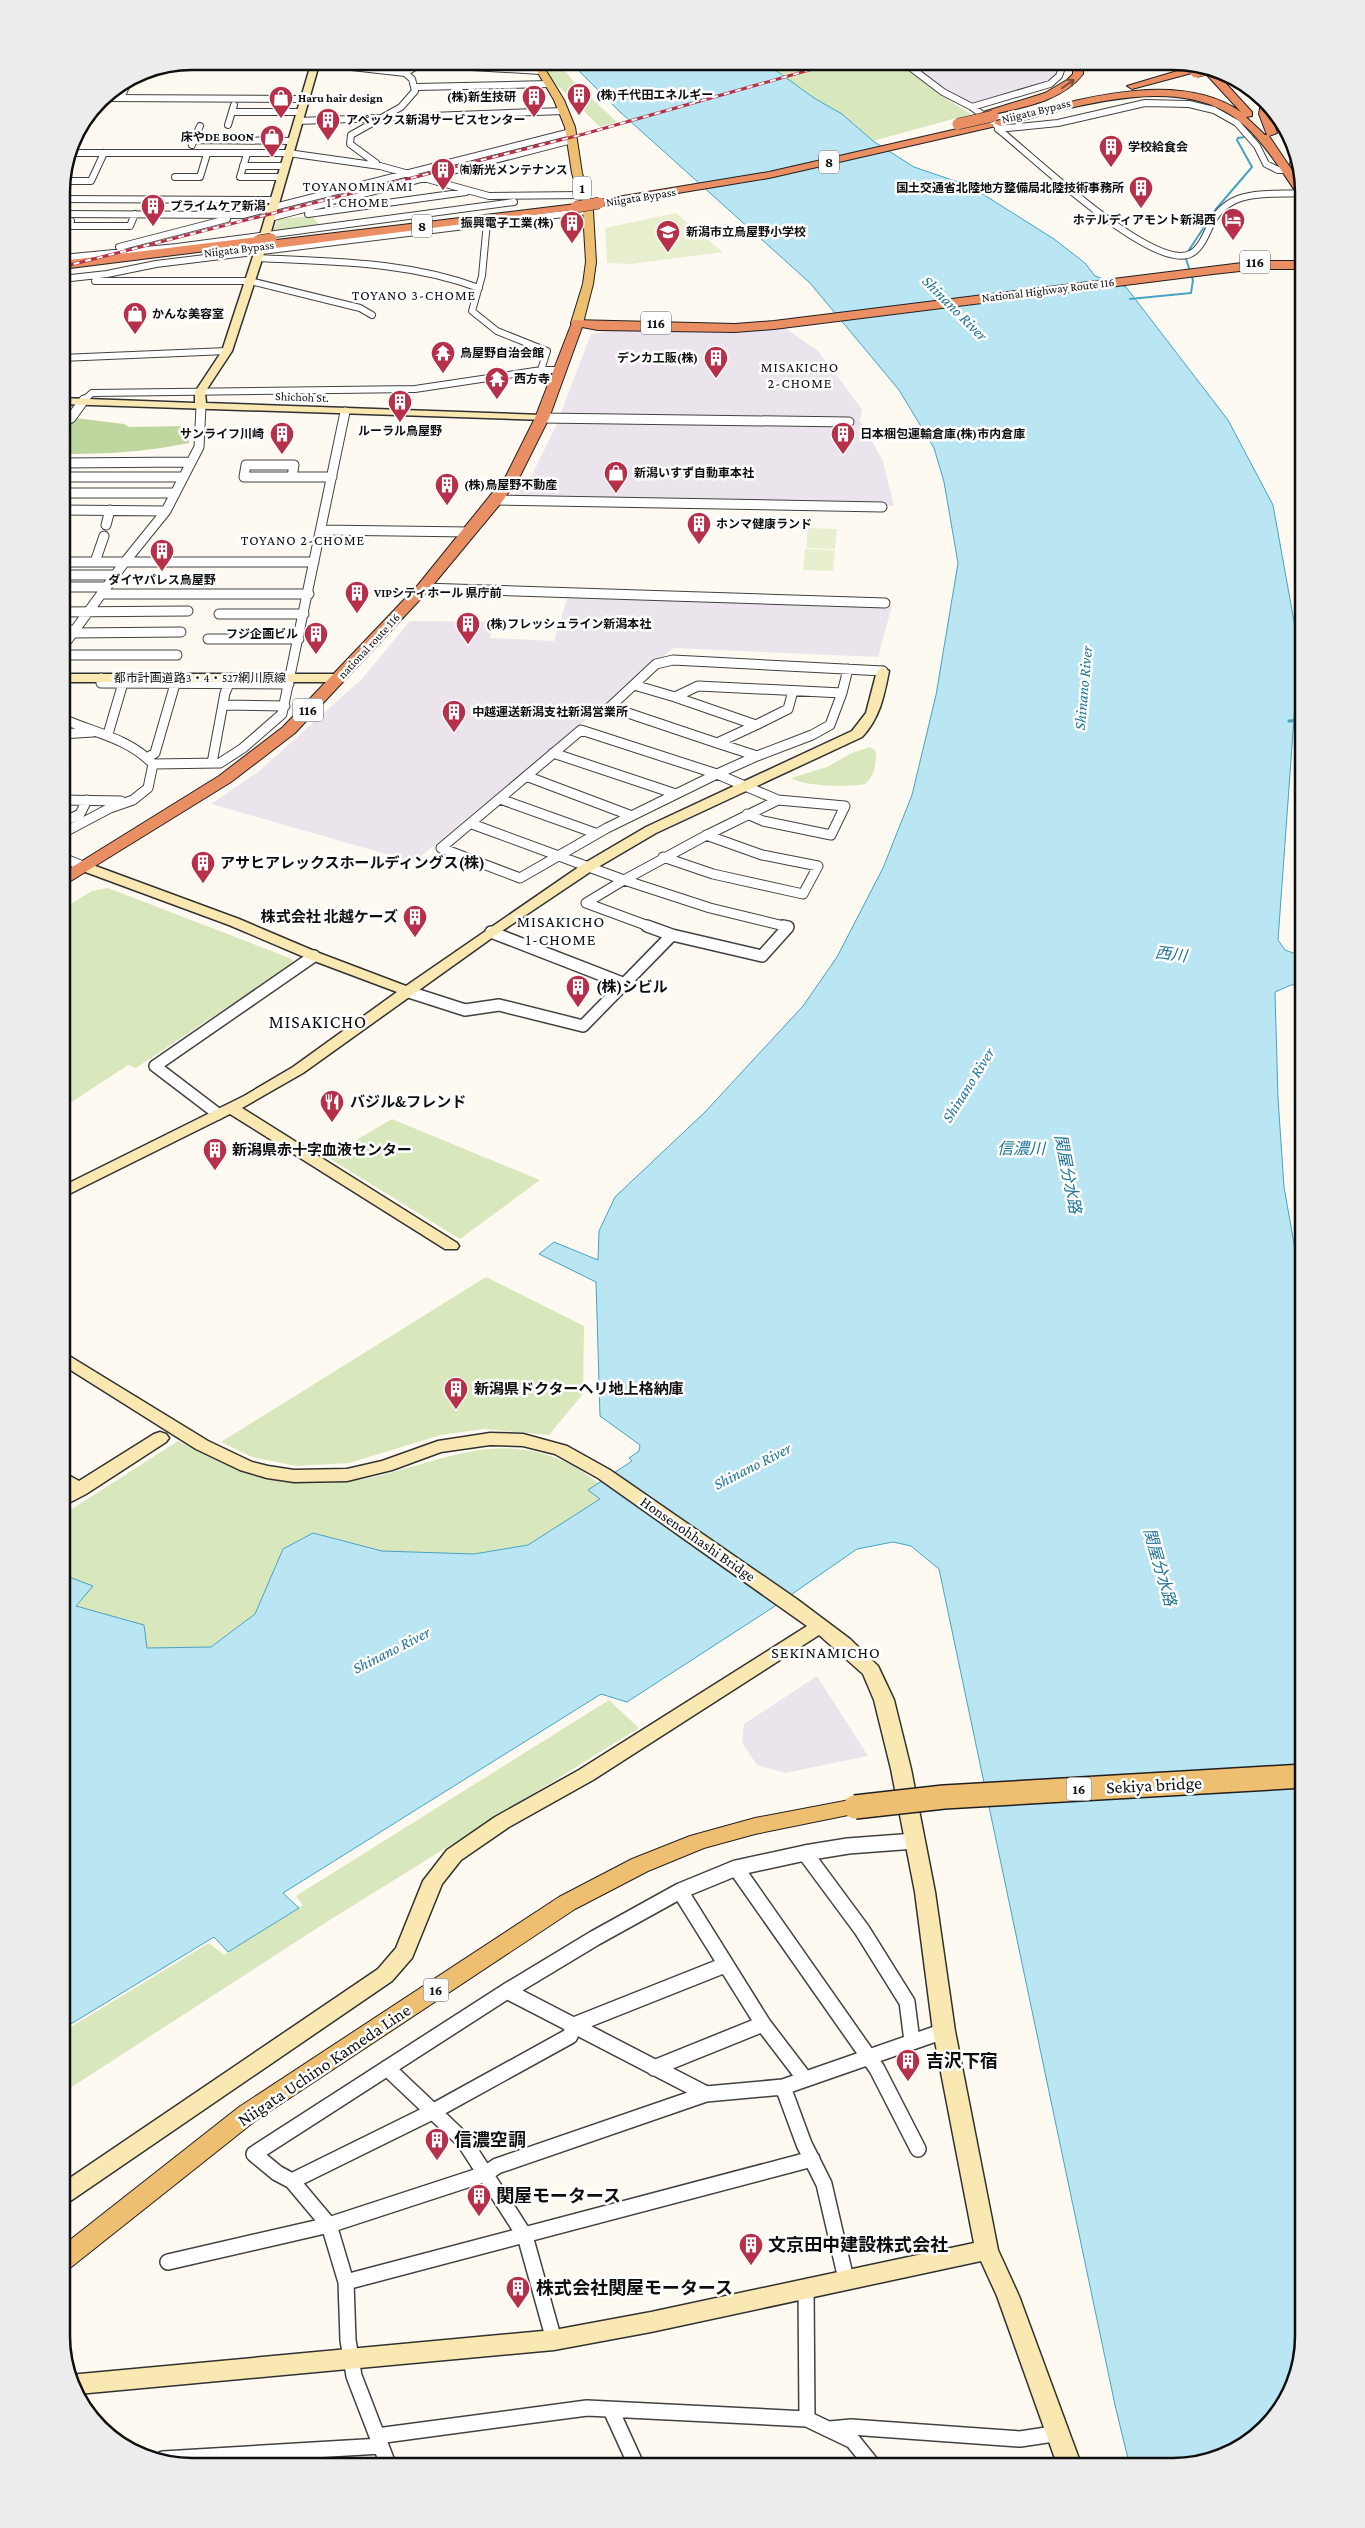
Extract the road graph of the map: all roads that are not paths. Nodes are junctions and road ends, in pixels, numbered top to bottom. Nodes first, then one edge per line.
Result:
1 (314, 70) edge
2 (381, 70) edge
3 (410, 70) edge
4 (524, 70) edge
5 (913, 70) edge
6 (1061, 70) edge
7 (1078, 70) edge
8 (1183, 70) edge
9 (541, 71) joint
10 (1186, 71) edge
11 (405, 73) junction
12 (1207, 75) edge
13 (1220, 80) edge
14 (1122, 83) dead end
15 (549, 84) junction
16 (416, 87) junction
17 (1103, 88) dead end
18 (1233, 89) edge
19 (124, 91) edge
20 (115, 98) edge
21 (121, 98) junction
22 (236, 98) junction
23 (305, 99) junction
24 (972, 107) junction
25 (563, 111) junction
26 (232, 112) junction
27 (1264, 112) edge
28 (300, 117) junction
29 (382, 117) junction
30 (994, 120) junction
31 (228, 125) dead end
32 (200, 126) dead end
33 (1262, 134) junction
34 (572, 136) junction
35 (194, 140) junction
36 (292, 140) junction
37 (1272, 149) junction
38 (77, 153) edge
39 (104, 153) junction
40 (288, 153) junction
41 (189, 154) junction
42 (207, 154) junction
43 (247, 154) junction
44 (243, 166) junction
45 (284, 166) junction
46 (380, 166) junction
47 (1292, 166) edge
48 (408, 174) junction
49 (175, 177) dead end
50 (281, 177) junction
51 (426, 178) junction
52 (70, 181) edge
53 (687, 187) junction
54 (470, 191) junction
55 (1295, 194) edge
56 (556, 195) junction
57 (489, 196) junction
58 (70, 199) edge
59 (581, 203) junction
60 (274, 204) junction
61 (490, 206) junction
62 (70, 214) edge
63 (74, 214) junction
64 (135, 214) junction
65 (285, 214) junction
66 (243, 215) junction
67 (270, 218) junction
68 (487, 223) junction
69 (70, 224) edge
70 (70, 226) edge
71 (262, 245) junction
72 (85, 256) junction
73 (70, 257) edge
74 (1295, 263) edge
75 (70, 264) edge
76 (70, 275) edge
77 (70, 278) edge
78 (250, 282) junction
79 (479, 288) junction
80 (372, 315) dead end
81 (577, 323) junction
82 (227, 351) junction
83 (70, 358) edge
84 (541, 370) junction
85 (560, 370) junction
86 (200, 392) junction
87 (70, 401) edge
88 (82, 401) junction
89 (201, 406) junction
90 (345, 412) junction
91 (542, 418) junction
92 (70, 419) edge
93 (849, 422) dead end
94 (190, 462) junction
95 (70, 463) edge
96 (70, 477) edge
97 (182, 477) junction
98 (292, 477) junction
99 (332, 477) junction
100 (70, 493) edge
101 (174, 493) junction
102 (496, 500) junction
103 (882, 507) dead end
104 (70, 510) edge
105 (110, 510) junction
106 (166, 511) junction
107 (106, 525) dead end
108 (320, 530) junction
109 (470, 532) junction
110 (104, 536) dead end
111 (70, 562) edge
112 (95, 562) junction
113 (124, 562) junction
114 (314, 562) junction
115 (70, 575) edge
116 (115, 575) junction
117 (70, 588) edge
118 (423, 588) junction
119 (104, 590) junction
120 (309, 594) junction
121 (885, 603) dead end
122 (188, 611) dead end
123 (70, 612) edge
124 (88, 612) junction
125 (219, 614) dead end
126 (304, 614) junction
127 (70, 631) edge
128 (73, 631) junction
129 (181, 632) dead end
130 (70, 636) edge
131 (208, 639) dead end
132 (299, 639) junction
133 (177, 655) dead end
134 (70, 656) edge
135 (848, 669) junction
136 (883, 672) joint
137 (70, 678) edge
138 (101, 678) junction
139 (339, 678) junction
140 (289, 681) junction
141 (123, 683) junction
142 (175, 684) junction
143 (229, 684) junction
144 (634, 686) junction
145 (793, 691) junction
146 (842, 693) junction
147 (675, 697) junction
148 (224, 705) junction
149 (285, 706) junction
150 (70, 721) edge
151 (756, 725) junction
152 (98, 732) junction
153 (70, 734) edge
154 (108, 734) junction
155 (718, 743) junction
156 (553, 753) junction
157 (757, 756) junction
158 (150, 761) junction
159 (212, 763) junction
160 (716, 774) junction
161 (526, 776) junction
162 (744, 786) junction
163 (676, 794) junction
164 (500, 799) junction
165 (70, 800) edge
166 (87, 800) junction
167 (133, 800) junction
168 (778, 800) junction
169 (747, 814) junction
170 (632, 816) junction
171 (70, 819) edge
172 (472, 824) junction
173 (70, 829) edge
174 (595, 834) junction
175 (706, 835) junction
176 (556, 856) junction
177 (663, 857) junction
178 (70, 861) edge
179 (85, 867) junction
180 (588, 867) junction
181 (70, 876) edge
182 (624, 880) junction
183 (491, 932) junction
184 (672, 935) junction
185 (314, 956) junction
186 (625, 984) junction
187 (409, 992) junction
188 (225, 1111) junction
189 (70, 1188) edge
190 (451, 1246) dead end
191 (70, 1362) edge
192 (160, 1438) dead end
193 (70, 1483) edge
194 (80, 1490) junction
195 (70, 1496) edge
196 (818, 1627) junction
197 (1295, 1777) edge
198 (855, 1807) joint
199 (915, 1840) junction
200 (805, 1853) junction
201 (736, 1868) junction
202 (680, 1891) junction
203 (725, 1965) junction
204 (507, 1991) junction
205 (764, 2024) junction
206 (574, 2025) junction
207 (944, 2031) junction
208 (912, 2041) junction
209 (868, 2057) junction
210 (387, 2068) junction
211 (654, 2068) junction
212 (805, 2079) junction
213 (783, 2087) junction
214 (706, 2094) junction
215 (434, 2111) junction
216 (918, 2149) dead end
217 (812, 2159) junction
218 (485, 2174) junction
219 (292, 2181) junction
220 (70, 2190) edge
221 (329, 2226) junction
222 (525, 2236) junction
223 (987, 2250) junction
224 (70, 2255) edge
225 (168, 2262) dead end
226 (846, 2279) junction
227 (346, 2282) junction
228 (806, 2288) junction
229 (554, 2340) junction
230 (350, 2360) junction
231 (80, 2383) edge
232 (611, 2410) junction
233 (807, 2419) junction
234 (829, 2429) junction
235 (1060, 2433) junction
236 (379, 2441) junction
237 (181, 2458) edge
238 (386, 2458) edge
239 (634, 2458) edge
240 (867, 2458) edge
241 (1067, 2458) edge

1 - 23 street
2 - 11 street
3 - 11 street
4 - 9 street
5 - 24 street
6 - 24 street
30 -> 7 highway, 8
8 - 14 highway
9 - 15 main road, 1
10 - 30 highway, Niigata Bypass / 8
11 - 16 street
12 - 18 highway
13 - 18 highway
15 - 16 street
15 - 25 main road, 1
16 - 29 street
17 - 30 highway, 8
18 - 33 highway
18 - 37 highway
19 - 21 street
20 - 21 street
21 - 22 street
22 - 23 street
22 - 26 street
23 - 28 street
24 - 30 street
25 - 29 street
25 - 34 main road, 1
26 - 28 street
26 - 31 street
27 - 33 highway
28 - 29 street
28 - 36 street
29 - 46 street
30 - 33 highway
30 - 47 street
30 - 53 highway, Niigata Bypass / 8, bridge
30 - 53 highway, Niigata Bypass / 8
30 - 55 street
32 - 35 street
33 - 37 highway
33 - 47 highway
34 - 48 street
34 - 51 street
34 - 59 main road, 1
35 - 36 street
35 - 41 street
36 - 40 street
37 - 47 highway
38 - 39 street
39 - 41 street
39 - 52 street
40 - 43 street
40 - 45 street
40 - 46 street
41 - 42 street
42 - 43 street
42 - 49 street
43 - 44 street
44 - 45 street
44 - 50 street
45 - 50 street
46 - 48 street
48 - 51 street
48 - 60 street
50 - 60 street
51 - 54 street
51 - 65 street
53 - 59 highway, Niigata Bypass / 8, bridge
54 - 57 street
54 - 65 street
56 - 57 street
56 - 59 street
56 - 61 street
57 - 61 street
58 - 60 street
59 - 68 street
59 - 71 highway, Niigata Bypass / 8
59 - 81 main road, 1
60 - 66 street
60 - 67 street
61 - 71 street
62 - 63 street
63 - 64 street
63 - 69 street
64 - 66 street
64 - 70 street
65 - 67 street
66 - 72 street
67 - 71 street
68 - 71 street
68 - 79 street
71 - 72 street
71 - 75 highway, Niigata Bypass / 8
71 - 76 highway, Niigata Bypass / 8
71 - 78 street
71 - 79 street
72 - 73 street
74 - 81 highway, National Highway Route 116 / 116
77 - 78 street
78 - 80 street
78 - 82 street
79 - 84 street
81 - 85 highway, national route 116 / 116
82 - 83 street
82 - 86 street
84 - 85 street
84 - 86 street
85 - 91 highway, national route 116 / 116
86 - 88 street
86 - 89 street
87 - 88 street, Shichoh St.
88 - 89 street, Shichoh St.
88 - 92 street
89 - 90 street, Shichoh St.
89 - 94 street
90 - 91 street, Shichoh St.
90 - 99 street
91 - 93 street
91 - 102 highway, national route 116 / 116
94 - 95 street
94 - 97 street
96 - 97 street
97 - 101 street
98 - 98 street
98 - 99 street
99 - 108 street
100 - 101 street
101 - 106 street
102 - 103 street
102 - 109 highway, national route 116 / 116
104 - 105 street
105 - 106 street
105 - 107 street
106 - 113 street
108 - 109 street
108 - 114 street
109 - 118 highway, national route 116 / 116
110 - 112 street
111 - 112 street
112 - 113 street
113 - 114 street
113 - 116 street
114 - 120 street
115 - 116 street
116 - 119 street
117 - 119 street
118 - 121 street
118 - 139 highway, national route 116 / 116
119 - 120 street
119 - 124 street
120 - 126 street
122 - 124 street
123 - 124 street
124 - 128 street
125 - 126 street
126 - 132 street
127 - 128 street
128 - 129 street
128 - 130 street
131 - 132 street
132 - 140 street
133 - 134 street
135 - 136 street
135 - 144 street
135 - 146 street
136 - 162 street
137 - 138 street, 都市計画道路3・4・527網川原線
138 - 140 street, 都市計画道路3・4・527網川原線
138 - 141 street
139 - 140 street, 都市計画道路3・4・527網川原線
139 - 179 highway, national route 116 / 116
140 - 143 street
140 - 149 street
141 - 142 street
141 - 154 street
142 - 143 street
142 - 158 street
143 - 148 street
144 - 147 street
144 - 155 street
145 - 146 street
145 - 147 street
145 - 151 street
146 - 157 street
147 - 151 street
148 - 149 street
148 - 159 street
149 - 159 street
150 - 152 street
151 - 155 street
152 - 153 street
152 - 154 street
154 - 158 street
155 - 157 street
156 - 160 street
156 - 161 street
156 - 163 street
157 - 160 street
158 - 159 street
158 - 167 street
160 - 162 street
160 - 163 street
161 - 164 street
161 - 170 street
162 - 168 street
162 - 180 street
163 - 170 street
164 - 172 street
164 - 174 street
165 - 166 street
166 - 167 street
166 - 171 street
167 - 173 street
168 - 169 street
168 - 169 street
169 - 175 street
170 - 174 street
172 - 176 street
172 - 176 street
174 - 176 street
175 - 177 street
175 - 177 street
176 - 180 street
177 - 182 street
178 - 179 street
179 - 181 highway, national route 116 / 116
179 - 185 street
180 - 182 street
180 - 183 street
182 - 184 street
182 - 184 street
183 - 186 street
183 - 187 street
184 - 186 street
185 - 187 street
185 - 188 street
186 - 187 street
187 - 188 street
188 - 189 street
188 - 190 street
191 - 196 street, Honsenohhashi Bridge
192 - 194 street
193 - 194 street
194 - 195 street
196 - 199 street, Honsenohhashi Bridge
196 - 220 street
197 - 198 main road, Sekiya bridge / 16, bridge
198 - 224 main road, Niigata Uchino Kameda Line / 16
199 - 200 street
199 - 207 street, Honsenohhashi Bridge
200 - 201 street
200 - 208 street
201 - 202 street
201 - 209 street
202 - 203 street
202 - 204 street
203 - 205 street
203 - 206 street
204 - 206 street
204 - 210 street
205 - 211 street
205 - 212 street
206 - 211 street
206 - 215 street
207 - 208 street
207 - 223 street, Honsenohhashi Bridge
208 - 209 street
209 - 212 street
209 - 216 street
210 - 215 street
210 - 219 street
211 - 214 street
212 - 213 street
213 - 214 street
213 - 217 street
214 - 218 street
215 - 218 street
215 - 219 street
217 - 222 street
217 - 226 street
218 - 221 street
218 - 222 street
219 - 221 street
221 - 225 street
221 - 227 street
222 - 227 street
222 - 229 street
223 - 226 street
223 - 235 street, Honsenohhashi Bridge
226 - 228 street
227 - 230 street
228 - 229 street
228 - 233 street
229 - 230 street
230 - 231 street
230 - 236 street
232 - 233 street
232 - 236 street
232 - 239 street
233 - 234 street
234 - 235 street
234 - 240 street
235 - 241 street, Honsenohhashi Bridge
236 - 237 street
236 - 238 street

